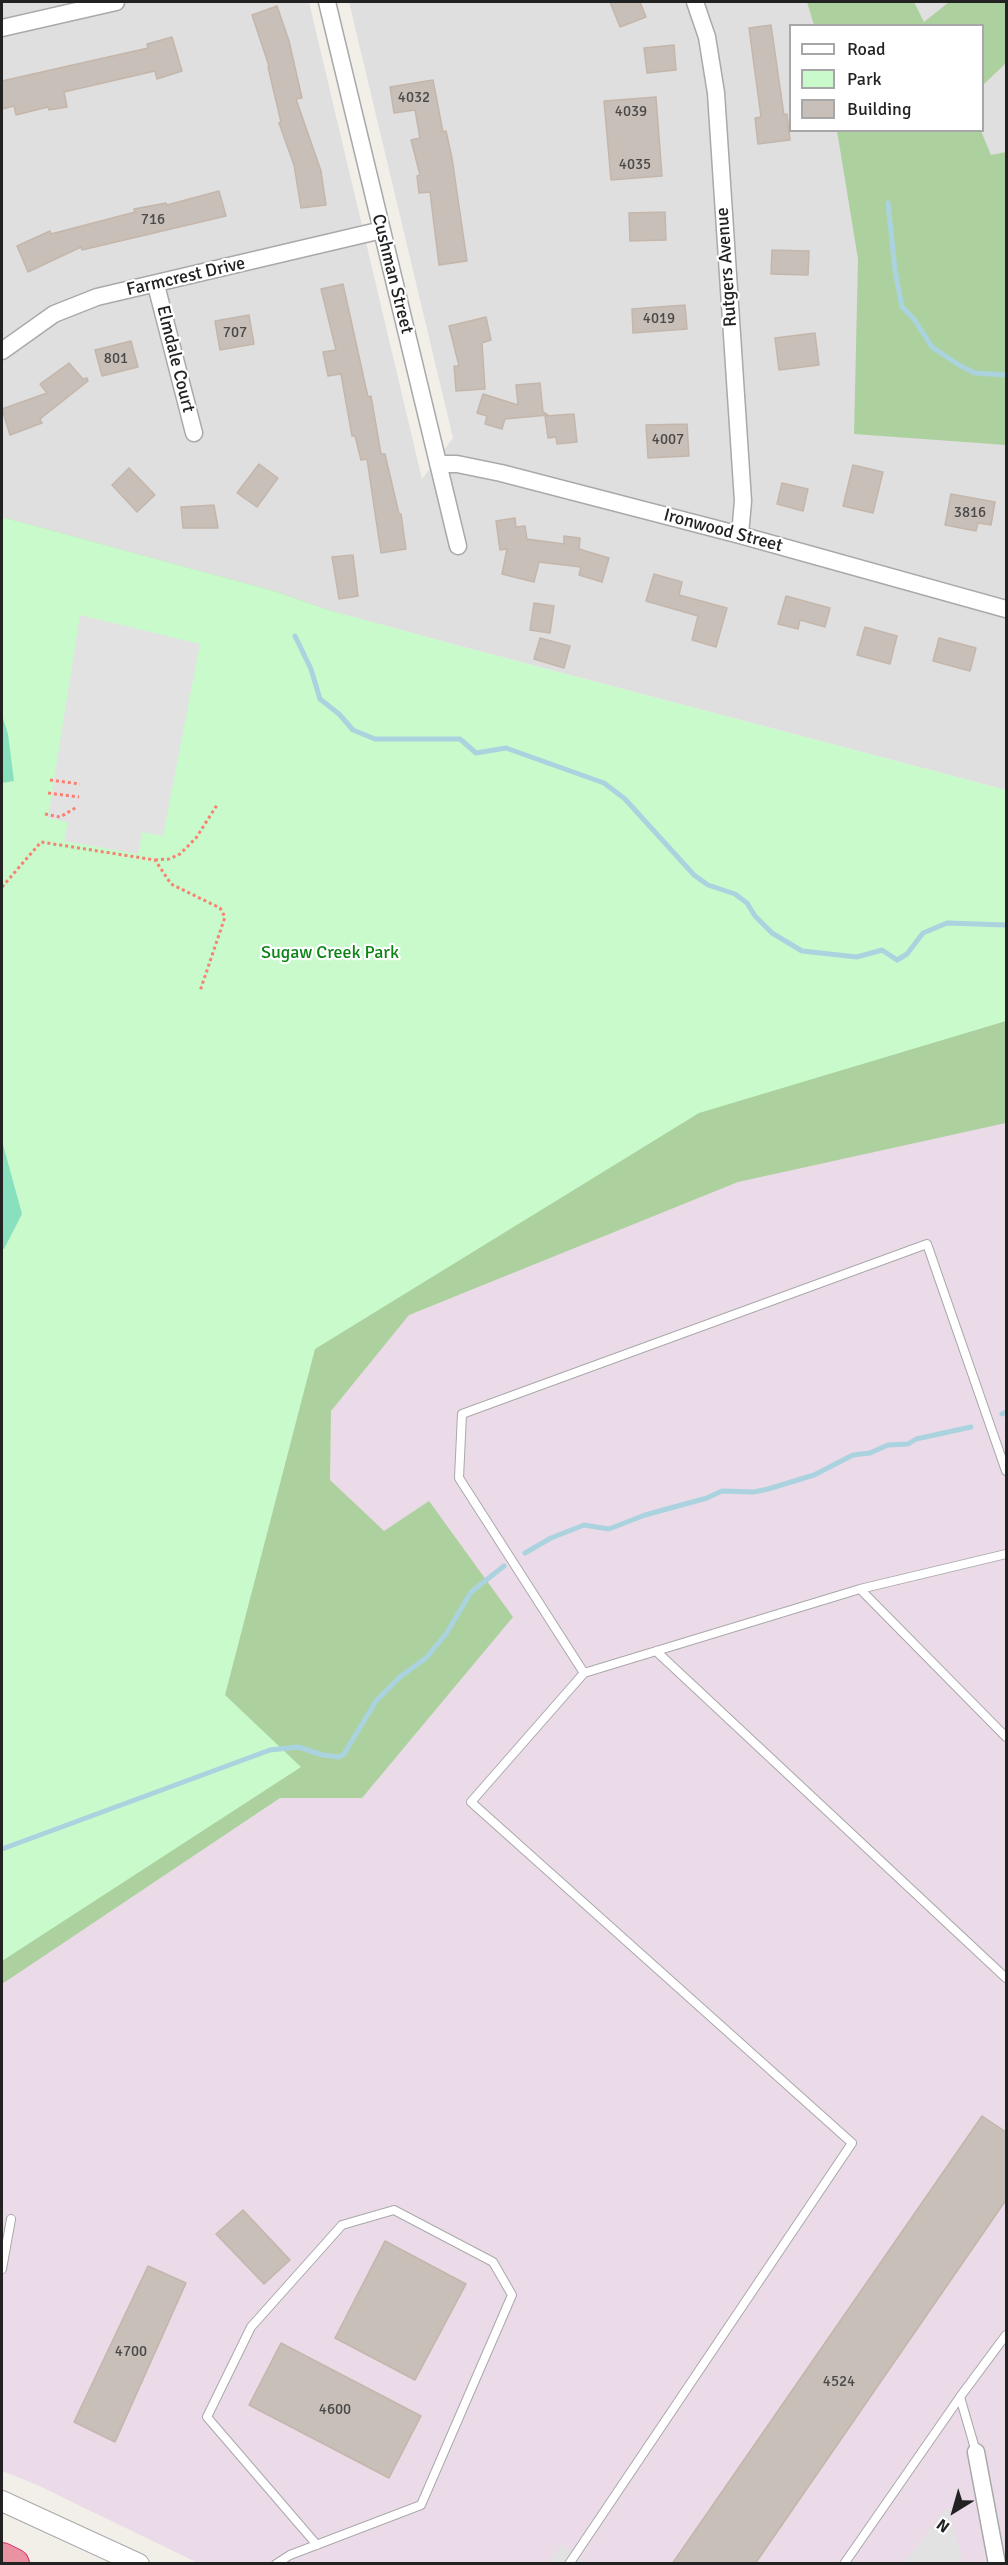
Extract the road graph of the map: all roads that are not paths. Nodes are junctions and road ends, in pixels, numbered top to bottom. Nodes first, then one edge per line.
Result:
1 (116, 2) edge
2 (327, 2) edge
3 (694, 2) edge
4 (2, 28) edge
5 (382, 230) junction
6 (156, 285) junction
7 (2, 351) edge
8 (194, 433) dead end
9 (438, 464) junction
10 (740, 535) junction
11 (458, 546) dead end
12 (1006, 609) edge
13 (1006, 1471) edge
14 (1006, 1554) edge
15 (860, 1589) junction
16 (656, 1651) junction
17 (584, 1672) junction
18 (1006, 1737) edge
19 (1006, 1978) edge
20 (11, 2219) dead end
21 (2, 2269) edge
22 (1006, 2334) edge
23 (960, 2397) junction
24 (976, 2452) joint
25 (2, 2501) edge
26 (317, 2545) junction
27 (2, 2558) edge
28 (14, 2564) edge
29 (139, 2564) edge
30 (276, 2564) edge
31 (569, 2564) edge
32 (844, 2564) edge
33 (997, 2564) edge

1 - 4 street
2 - 5 street, Cushman Street
3 - 10 street, Rutgers Avenue
5 - 6 street, Farmcrest Drive
5 - 9 street, Cushman Street
6 - 7 street, Farmcrest Drive
6 - 8 street, Elmdale Court
9 - 10 street, Ironwood Street
9 - 11 street, Cushman Street
10 - 12 street, Ironwood Street
13 - 17 lane
14 - 15 lane
15 - 16 lane
15 - 18 lane
16 - 17 lane
16 - 19 lane
17 - 31 lane
20 - 21 lane
22 - 23 lane
23 - 24 lane
23 - 32 lane
24 - 33 street
25 - 29 street
26 - 26 lane
26 - 30 lane
27 - 28 highway

